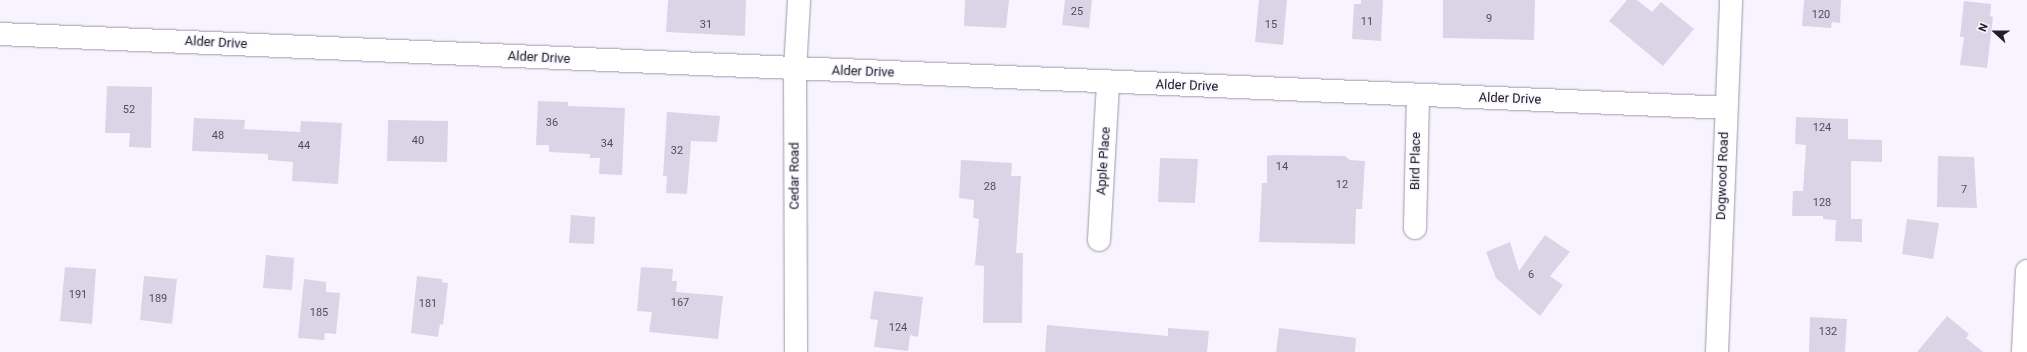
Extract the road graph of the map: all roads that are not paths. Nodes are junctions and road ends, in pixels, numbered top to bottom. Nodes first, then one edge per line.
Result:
1 (799, 0) edge
2 (1730, 0) edge
3 (0, 34) edge
4 (795, 70) junction
5 (1108, 82) junction
6 (1418, 95) junction
7 (1726, 108) junction
8 (1415, 228) dead end
9 (1099, 240) dead end
10 (2027, 271) edge
11 (796, 352) edge
12 (1717, 352) edge
13 (2023, 352) edge

1 - 4 street, Cedar Road
2 - 7 street, Dogwood Road
3 - 4 street, Alder Drive
4 - 5 street, Alder Drive
4 - 11 street, Cedar Road
5 - 6 street, Alder Drive
5 - 9 street, Apple Place
6 - 7 street, Alder Drive
6 - 8 street, Bird Place
7 - 12 street, Dogwood Road
10 - 13 street

